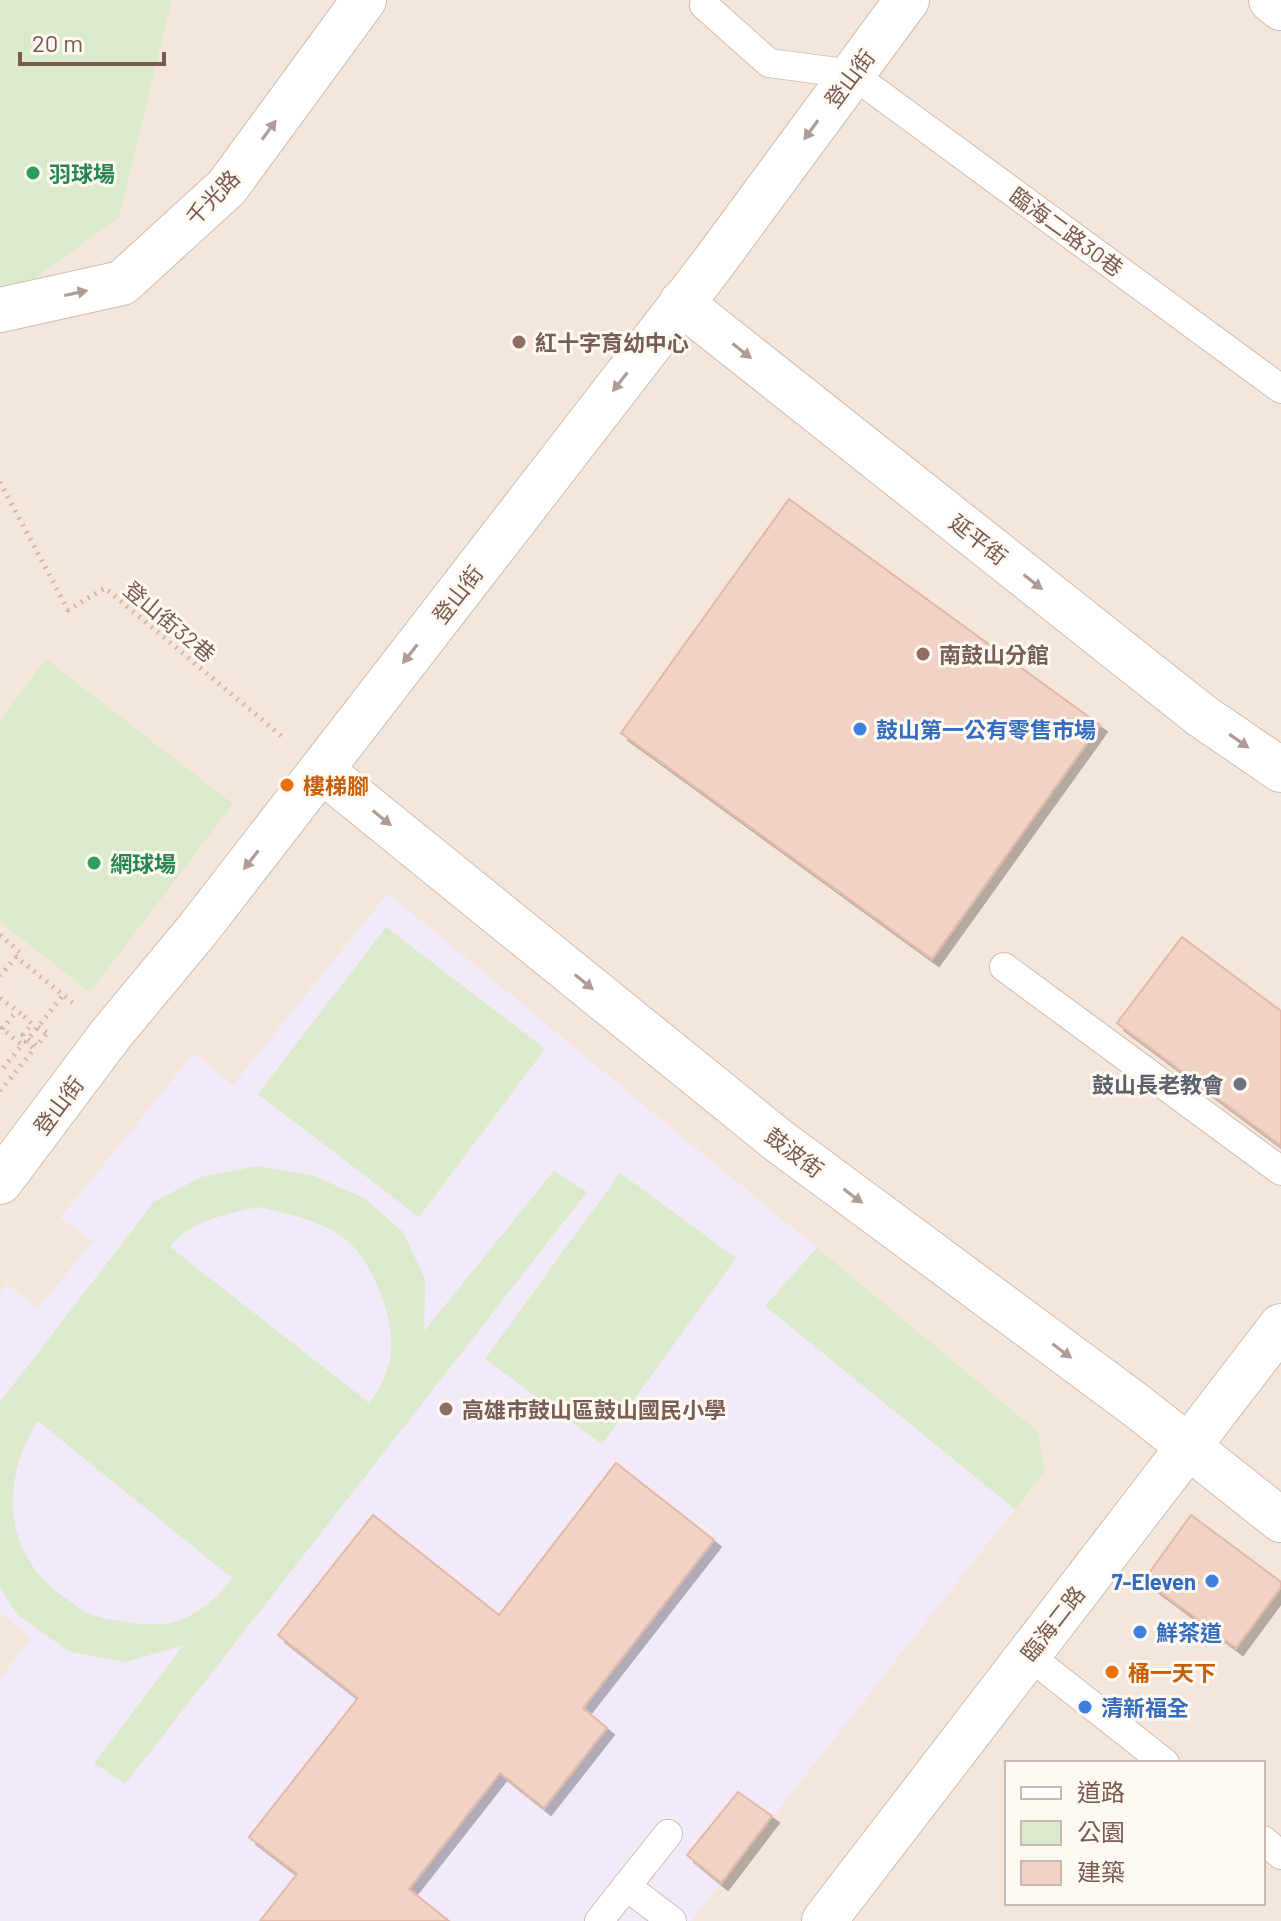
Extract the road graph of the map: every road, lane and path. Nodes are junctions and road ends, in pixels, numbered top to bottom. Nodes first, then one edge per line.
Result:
1 (364, 0) edge
2 (705, 0) edge
3 (907, 0) edge
4 (1271, 0) edge
5 (1281, 8) edge
6 (852, 74) junction
7 (681, 303) junction
8 (0, 310) edge
9 (1281, 389) edge
10 (0, 482) edge
11 (321, 770) junction
12 (1281, 770) edge
13 (0, 935) edge
14 (15, 956) junction
15 (1004, 967) dead end
16 (37, 973) dead end
17 (0, 976) edge
18 (63, 995) dead end
19 (0, 998) edge
20 (17, 1011) junction
21 (38, 1027) junction
22 (1, 1028) edge
23 (0, 1072) edge
24 (0, 1091) edge
25 (1281, 1171) edge
26 (0, 1182) edge
27 (1281, 1326) edge
28 (1187, 1447) junction
29 (1281, 1520) edge
30 (1028, 1655) junction
31 (1162, 1761) edge
32 (668, 1834) dead end
33 (1265, 1842) edge
34 (1281, 1855) edge
35 (626, 1886) junction
36 (833, 1918) edge
37 (599, 1921) edge
38 (672, 1921) edge

8 -> 1 street, 千光路
2 - 6 lane
3 - 6 street, 登山街
4 - 5 street
6 -> 7 street, 登山街
6 - 9 lane, 臨海二路30巷
7 -> 11 street, 登山街
7 -> 12 street, 延平街
10 - 11 path, 登山街32巷
11 -> 26 street, 登山街
11 -> 28 street, 鼓波街
13 - 14 path
14 - 16 path
14 - 17 path
15 - 25 lane
18 - 21 path
19 - 20 path
20 - 21 path, bridge
20 - 22 path
21 - 24 path
22 - 23 path
27 - 28 street, 臨海二路
28 - 29 street, 鼓波街
28 - 30 street, 臨海二路
30 - 31 lane
30 - 36 street, 臨海二路
32 - 35 lane
33 - 34 lane
35 - 37 lane
35 - 38 lane

